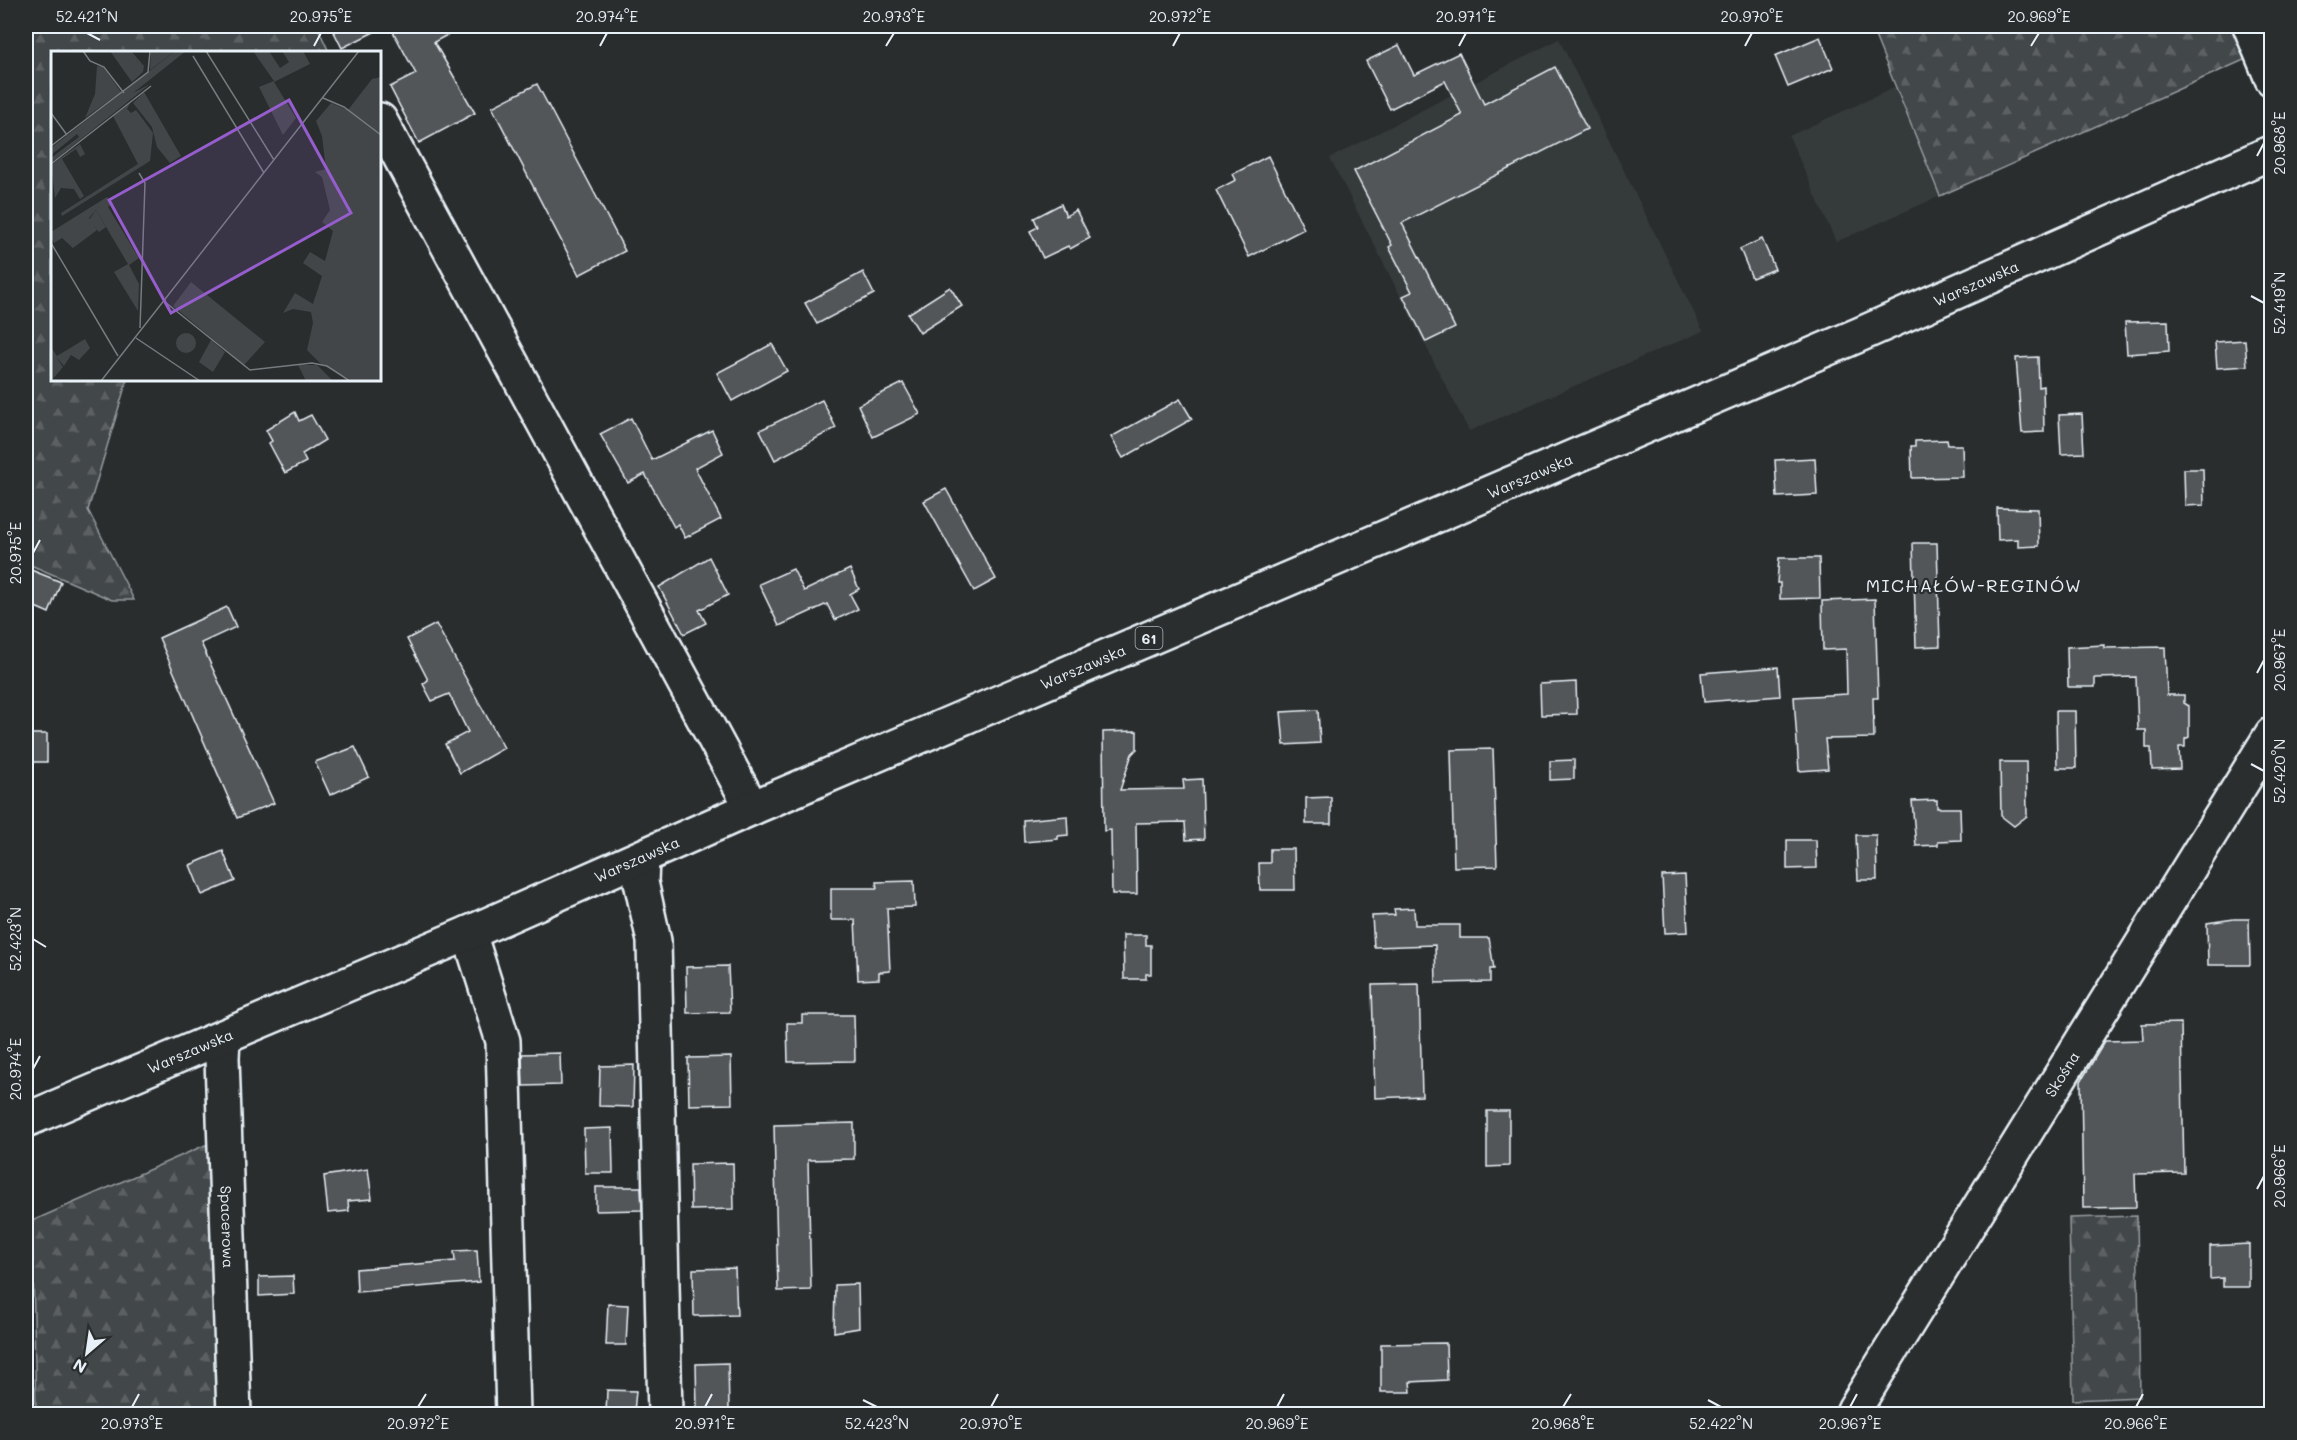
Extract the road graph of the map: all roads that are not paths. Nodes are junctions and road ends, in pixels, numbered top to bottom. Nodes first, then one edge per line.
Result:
1 (2250, 26) edge
2 (2271, 79) edge
3 (381, 122) edge
4 (2271, 152) edge
5 (2271, 734) edge
6 (752, 808) junction
7 (642, 859) junction
8 (469, 933) junction
9 (223, 1038) junction
10 (26, 1120) edge
11 (234, 1414) edge
12 (513, 1414) edge
13 (665, 1414) edge
14 (1854, 1414) edge

1 - 2 main road
3 - 6 main road
4 - 6 main road, Warszawska / 61
5 - 14 main road, Skośna
6 - 7 main road, Warszawska / 61
7 - 8 main road, Warszawska / 61
7 - 13 main road
8 - 9 main road, Warszawska / 61
8 - 12 main road
9 - 10 main road, Warszawska / 61
9 - 11 main road, Spacerowa

